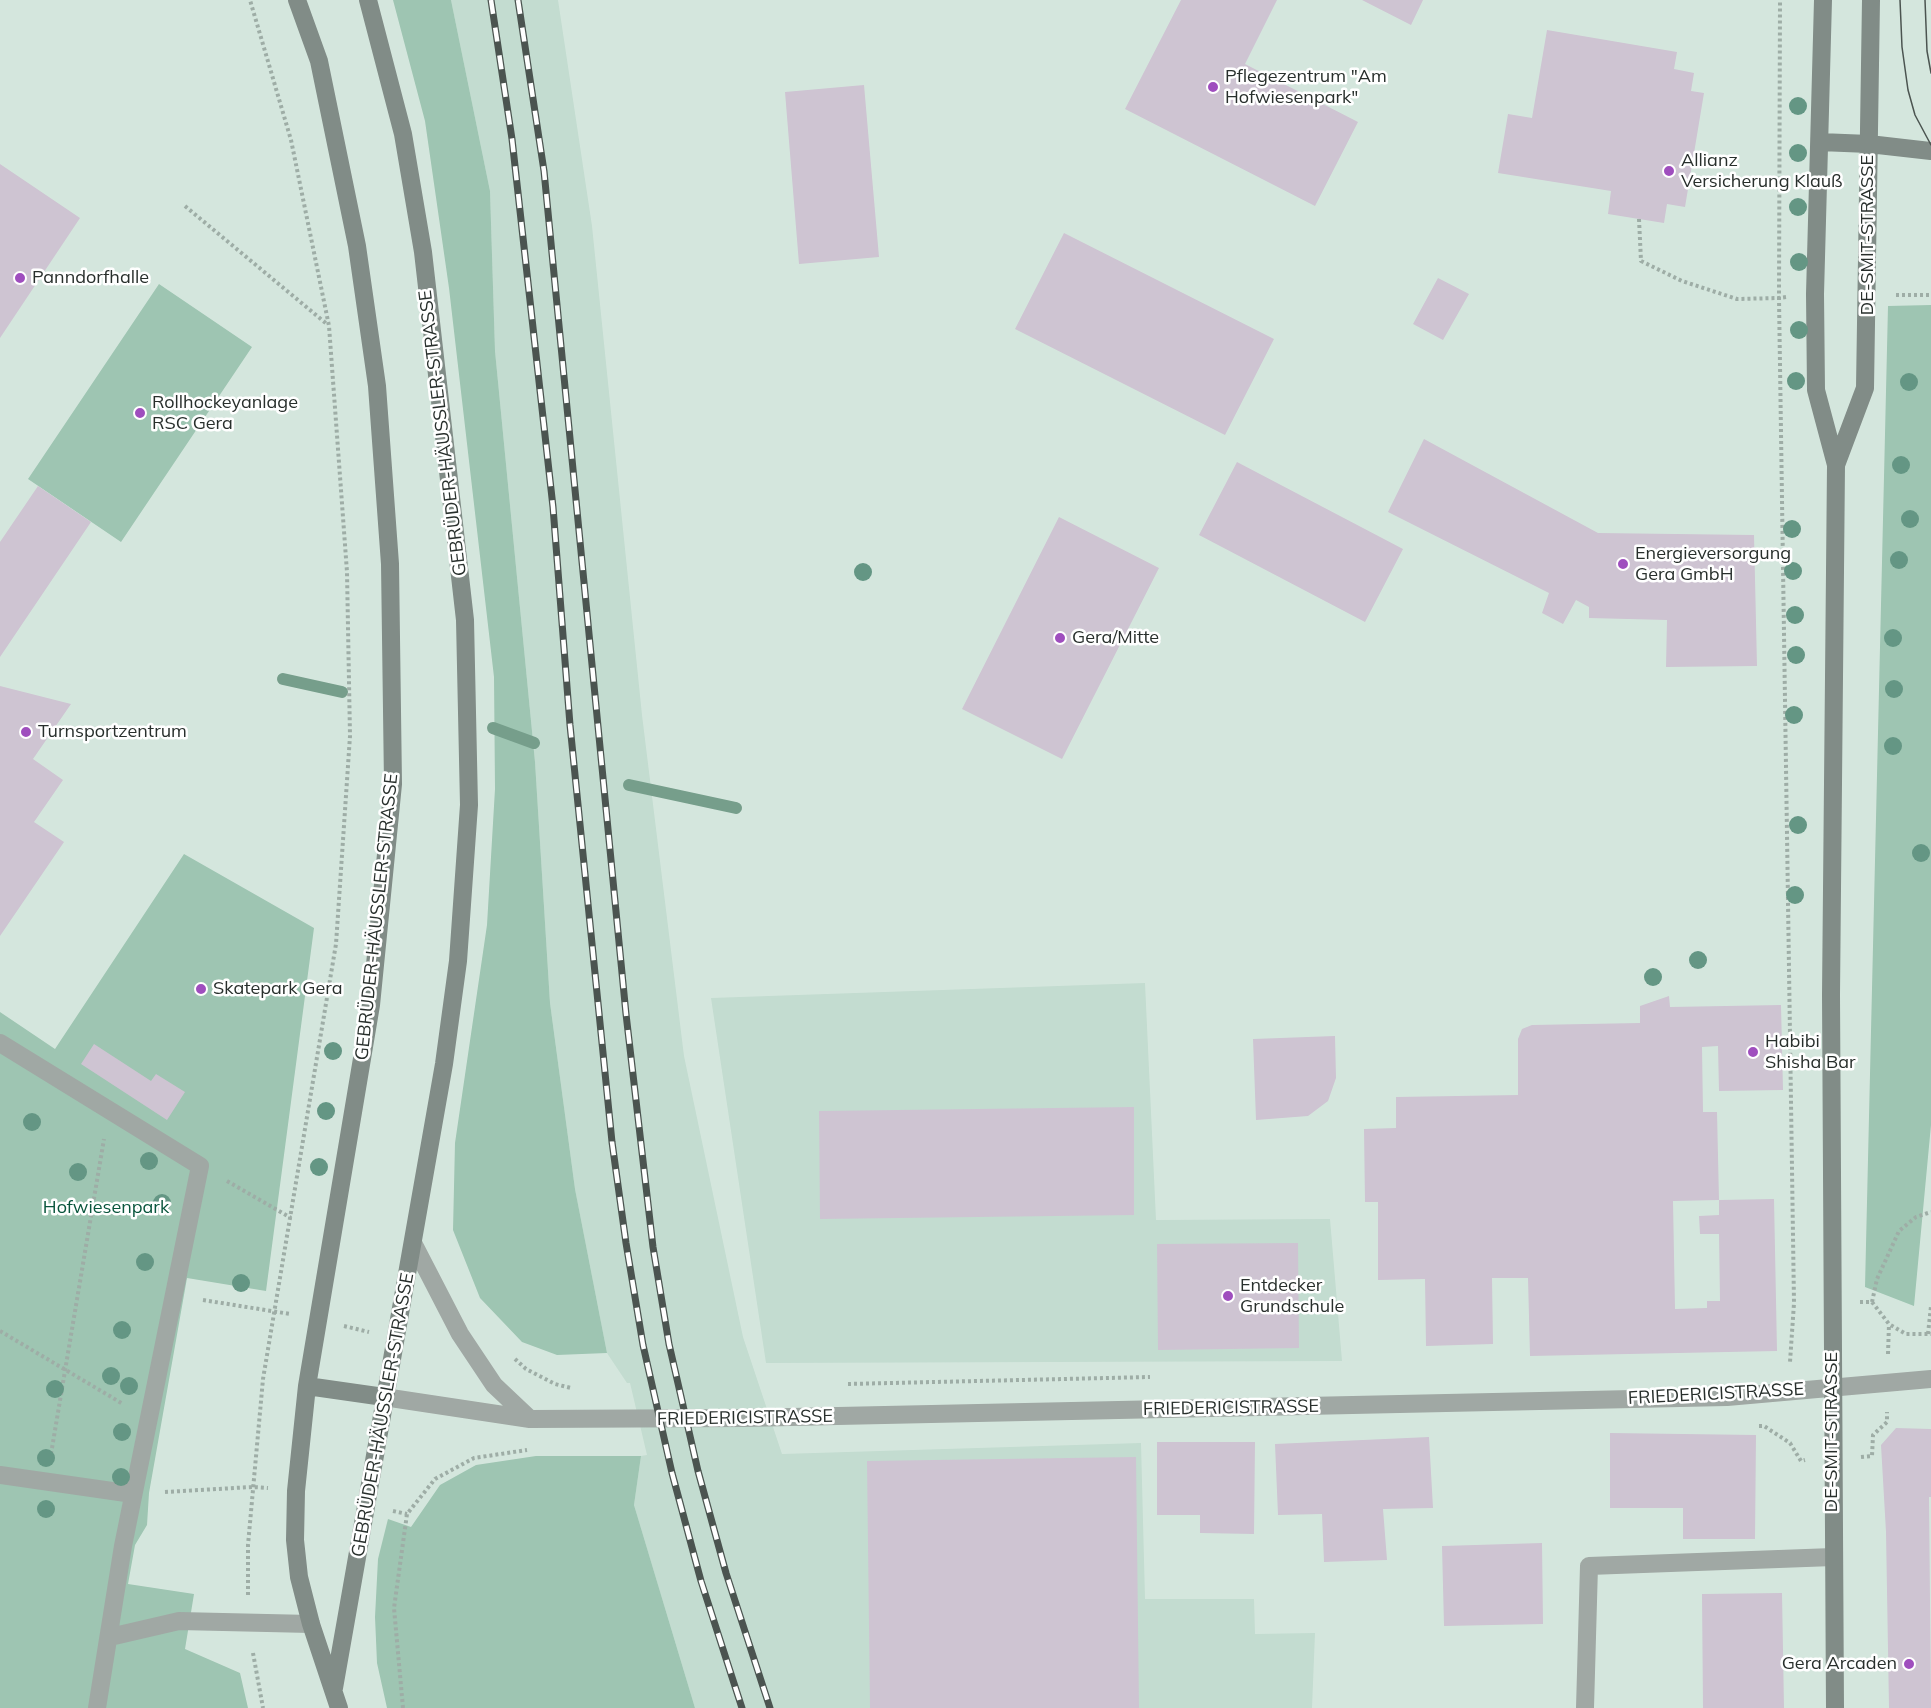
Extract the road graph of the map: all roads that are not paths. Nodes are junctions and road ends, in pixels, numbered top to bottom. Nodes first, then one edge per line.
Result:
1 (297, 0) edge
2 (368, 0) edge
3 (1824, 0) edge
4 (1871, 0) edge
5 (1820, 142) junction
6 (1869, 144) junction
7 (1931, 152) edge
8 (1836, 465) junction
9 (0, 1043) edge
10 (414, 1245) junction
11 (1931, 1379) edge
12 (307, 1386) junction
13 (1832, 1387) junction
14 (384, 1397) junction
15 (530, 1419) junction
16 (0, 1475) edge
17 (133, 1494) junction
18 (1833, 1557) junction
19 (311, 1624) junction
20 (110, 1636) junction
21 (334, 1690) junction
22 (97, 1708) edge
23 (339, 1708) edge
24 (1585, 1708) edge
25 (1835, 1708) edge

1 - 12 main road, GEBRÜDER-HÄUSSLER-STRASSE
2 - 10 main road, GEBRÜDER-HÄUSSLER-STRASSE
3 - 5 main road, DE-SMIT-STRASSE
4 - 6 main road, DE-SMIT-STRASSE
5 - 6 main road
5 - 8 main road, DE-SMIT-STRASSE
6 - 7 main road
6 - 8 main road, DE-SMIT-STRASSE
8 - 13 main road, DE-SMIT-STRASSE
9 - 17 street
10 - 14 main road, GEBRÜDER-HÄUSSLER-STRASSE
10 - 15 street
11 - 13 street, FRIEDERICISTRASSE
12 - 14 main road
12 - 19 main road, GEBRÜDER-HÄUSSLER-STRASSE
13 - 15 street, FRIEDERICISTRASSE
13 - 18 main road, DE-SMIT-STRASSE
14 - 15 street, FRIEDERICISTRASSE
14 - 21 main road, GEBRÜDER-HÄUSSLER-STRASSE
16 - 17 street
17 - 20 street
18 - 24 street
18 - 25 main road, DE-SMIT-STRASSE
19 - 20 street
19 - 21 main road, GEBRÜDER-HÄUSSLER-STRASSE
20 - 22 street
21 - 23 main road, GEBRÜDER-HÄUSSLER-STRASSE

